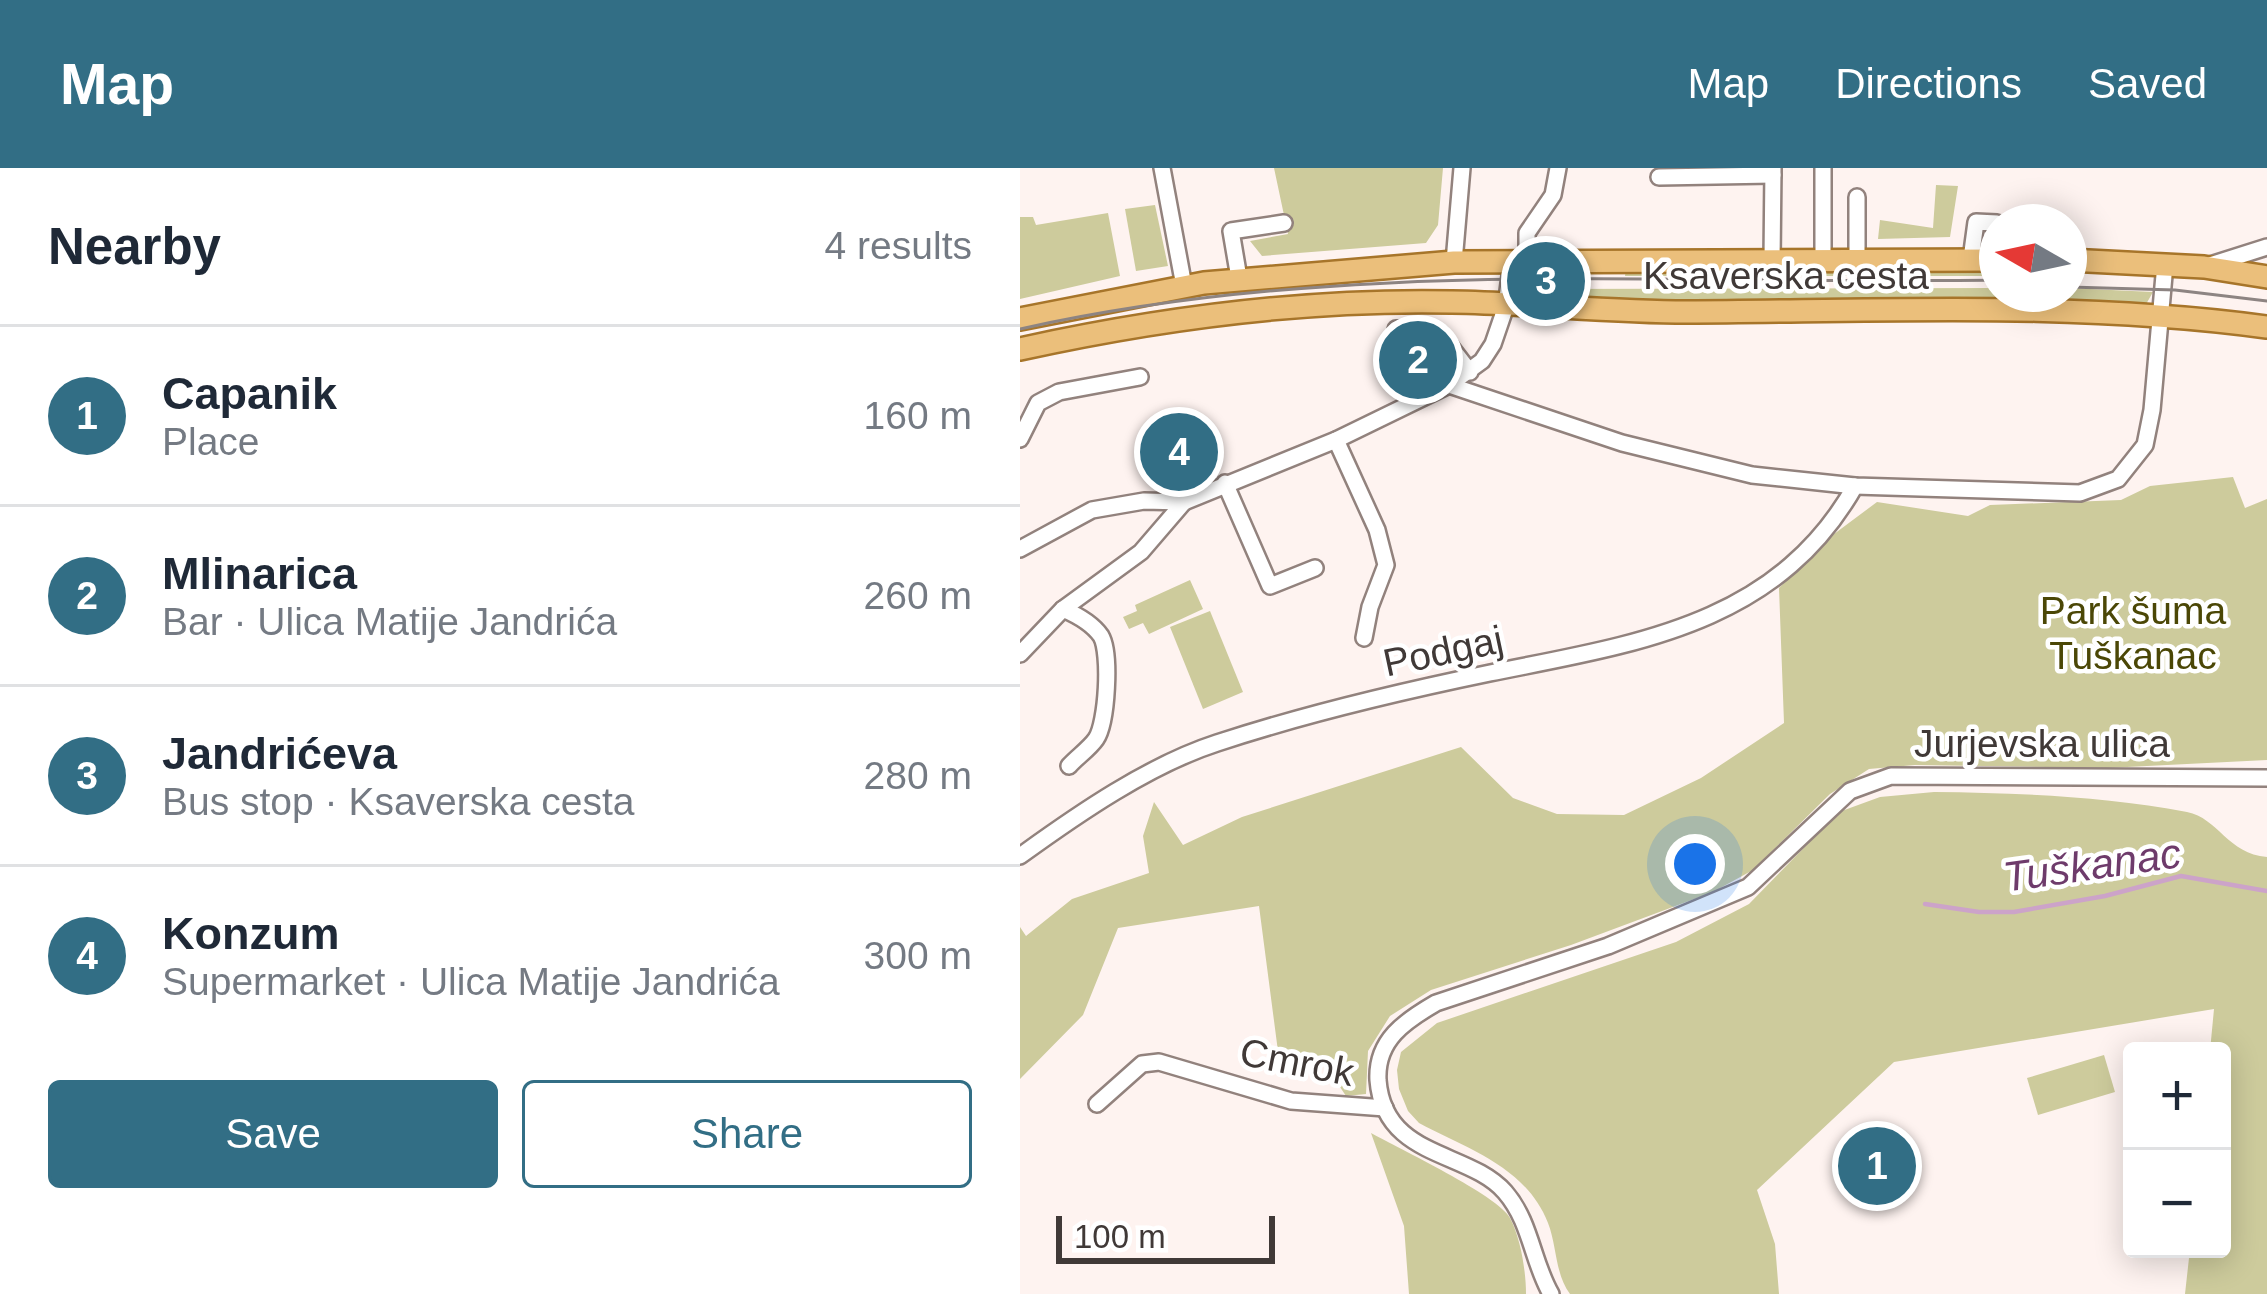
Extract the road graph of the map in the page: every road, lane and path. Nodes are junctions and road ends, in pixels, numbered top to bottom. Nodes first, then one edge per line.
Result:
1 (1162, 168) edge
2 (1462, 168) edge
3 (1558, 168) edge
4 (1823, 168) edge
5 (1773, 171) edge
6 (1659, 177) dead end
7 (1857, 197) dead end
8 (1979, 221) edge
9 (1284, 223) dead end
10 (2267, 247) edge
11 (1772, 260) junction
12 (1823, 260) junction
13 (1971, 260) junction
14 (1979, 260) edge
15 (1519, 261) junction
16 (1857, 261) junction
17 (2087, 261) edge
18 (1454, 262) junction
19 (2165, 265) junction
20 (2204, 267) junction
21 (2267, 277) edge
22 (1239, 278) junction
23 (1184, 286) junction
24 (1506, 306) junction
25 (2159, 316) junction
26 (1020, 319) edge
27 (2267, 327) edge
28 (1396, 328) dead end
29 (1020, 349) edge
30 (1470, 371) junction
31 (1140, 377) dead end
32 (1449, 385) junction
33 (1020, 439) edge
34 (1336, 440) junction
35 (1225, 483) junction
36 (1855, 486) junction
37 (1184, 502) junction
38 (1022, 546) edge
39 (1315, 568) dead end
40 (1063, 609) junction
41 (1364, 638) dead end
42 (1020, 654) edge
43 (1069, 766) dead end
44 (2267, 778) edge
45 (1020, 856) edge
46 (1097, 1104) dead end
47 (1385, 1108) junction
48 (1551, 1294) edge

1 - 23 street
2 - 18 street
3 - 15 street
4 - 12 street
5 - 6 street
5 - 11 street
7 - 16 street
8 - 13 street
9 - 22 street
10 - 20 street
11 - 12 main road, Ksaverska cesta
11 - 15 main road, Ksaverska cesta
12 - 16 main road, Ksaverska cesta
13 - 14 main road, Ksaverska cesta
13 - 16 main road, Ksaverska cesta
15 - 18 main road, Ksaverska cesta
15 - 24 street
17 - 19 main road
18 - 22 main road, Ksaverska cesta
19 - 20 main road
19 - 25 street
20 - 21 main road
22 - 23 main road, Ksaverska cesta
23 - 26 main road, Ksaverska cesta
24 - 25 main road, Ksaverska cesta
24 - 29 main road, Ksaverska cesta
24 - 30 street
25 - 27 main road, Ksaverska cesta
25 - 36 street
28 - 30 street
30 - 32 street
31 - 33 street
32 - 34 street
32 - 36 street
34 - 35 street
34 - 41 street
35 - 37 street
35 - 39 street
36 - 45 street, Podgaj
37 - 38 street
37 - 40 street
40 - 42 street
40 - 43 street
44 - 47 street, Jurjevska ulica
46 - 47 street, Cmrok
47 - 48 street, Cmrok

